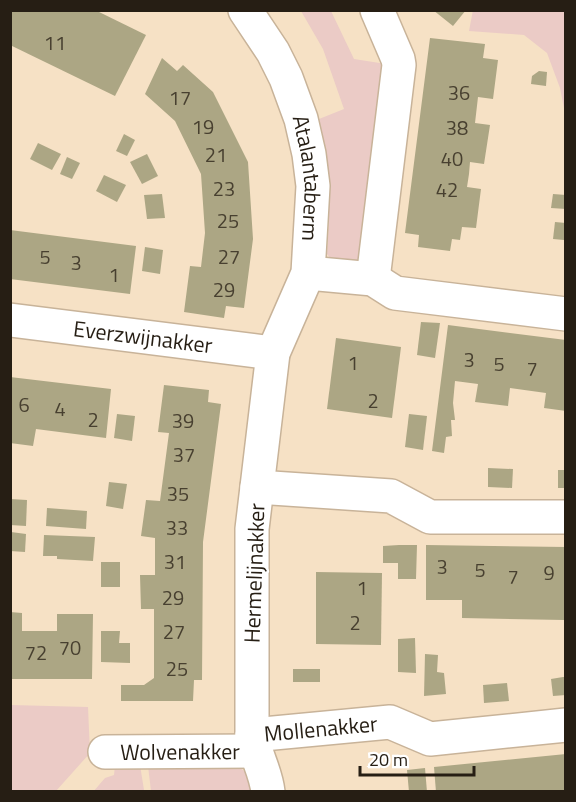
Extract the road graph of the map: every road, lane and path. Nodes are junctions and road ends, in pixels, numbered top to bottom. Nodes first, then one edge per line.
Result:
1 (245, 10) edge
2 (377, 10) edge
3 (308, 273) junction
4 (373, 279) junction
5 (566, 314) edge
6 (10, 320) edge
7 (273, 353) junction
8 (257, 487) junction
9 (566, 517) edge
10 (566, 725) edge
11 (253, 743) junction
12 (105, 752) dead end
13 (268, 792) edge

1 - 3 street, Atalantaberm
2 - 4 street
3 - 4 street
3 - 7 street, Atalantaberm
4 - 5 street
6 - 7 street, Everzwijnakker
7 - 8 street, Hermelijnakker
8 - 9 street
8 - 11 street, Hermelijnakker
10 - 11 street, Mollenakker
11 - 12 street, Wolvenakker
11 - 13 street, Hermelijnakker

